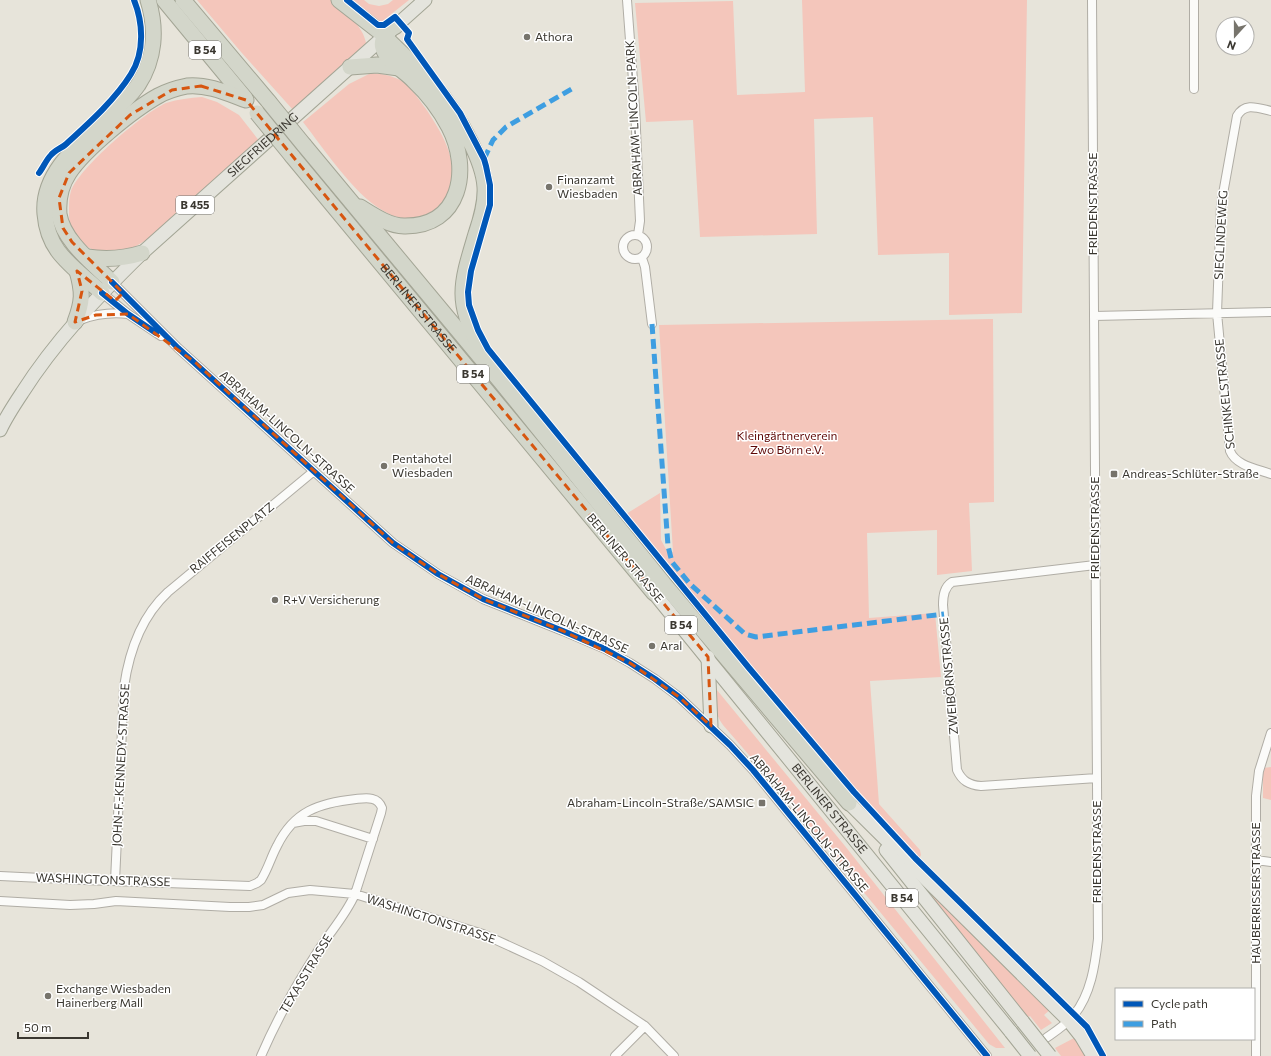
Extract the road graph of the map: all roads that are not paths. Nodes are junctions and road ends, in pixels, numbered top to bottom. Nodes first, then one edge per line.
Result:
1 (148, 0) edge
2 (164, 0) edge
3 (183, 0) edge
4 (339, 0) edge
5 (425, 0) edge
6 (627, 0) edge
7 (1092, 0) edge
8 (1194, 0) edge
9 (396, 26) junction
10 (384, 36) junction
11 (350, 67) junction
12 (399, 68) junction
13 (1194, 89) dead end
14 (246, 100) junction
15 (1271, 111) edge
16 (350, 202) junction
17 (638, 235) junction
18 (142, 253) junction
19 (88, 258) junction
20 (642, 258) junction
21 (77, 271) junction
22 (107, 288) junction
23 (1271, 312) edge
24 (1217, 313) junction
25 (128, 314) junction
26 (1094, 316) junction
27 (75, 322) junction
28 (652, 324) dead end
29 (178, 348) junction
30 (501, 382) junction
31 (0, 430) edge
32 (314, 471) junction
33 (1271, 474) edge
34 (1095, 566) junction
35 (654, 593) joint
36 (153, 608) joint
37 (708, 657) junction
38 (711, 726) junction
39 (1271, 733) edge
40 (1097, 778) junction
41 (849, 803) junction
42 (290, 824) junction
43 (373, 839) junction
44 (1256, 860) junction
45 (1271, 862) edge
46 (0, 876) edge
47 (115, 881) junction
48 (355, 894) junction
49 (0, 901) edge
50 (1069, 1021) junction
51 (645, 1026) junction
52 (1046, 1038) dead end
53 (261, 1056) edge
54 (615, 1056) edge
55 (674, 1056) edge
56 (987, 1056) edge
57 (1030, 1056) edge
58 (1050, 1056) edge
59 (1093, 1056) edge
60 (1256, 1056) edge

1 - 21 highway, B 455
2 - 14 highway, B 54
3 - 16 highway, bridge
4 - 9 highway
5 - 9 main road, SIEGFRIEDRING / B 455
6 - 17 street, ABRAHAM-LINCOLN-PARK
7 - 26 street, FRIEDENSTRASSE
8 - 13 street
9 - 10 main road, SIEGFRIEDRING / B 455
10 - 11 main road, SIEGFRIEDRING / B 455
10 - 12 highway
10 - 30 highway
11 - 12 highway
11 - 18 main road, SIEGFRIEDRING / B 455
12 - 16 highway
14 - 19 highway
14 - 35 highway, BERLINER STRASSE / B 54, bridge
15 - 24 street, SIEGLINDEWEG
16 - 30 highway, B 54
17 - 20 street
17 - 20 street
18 - 19 highway
18 - 22 main road, SIEGFRIEDRING / B 455
19 - 22 highway
20 - 28 street
21 - 22 highway
21 - 27 highway, B 455
22 - 25 street, ABRAHAM-LINCOLN-STRASSE
22 - 27 main road, B 455
22 - 29 street, ABRAHAM-LINCOLN-STRASSE
23 - 24 street
24 - 26 street
24 - 33 street, SCHINKELSTRASSE
25 - 27 street
25 - 29 street, ABRAHAM-LINCOLN-STRASSE
26 - 34 street, FRIEDENSTRASSE
27 - 31 main road, B 455
29 - 32 street, ABRAHAM-LINCOLN-STRASSE
30 - 41 highway, BERLINER STRASSE / B 54
32 - 36 street, RAIFFEISENPLATZ
32 - 38 street, ABRAHAM-LINCOLN-STRASSE
34 - 40 street, FRIEDENSTRASSE
34 - 40 street, ZWEIBÖRNSTRASSE
35 - 37 main road, BERLINER STRASSE / B 54
36 - 47 street, JOHN-F.-KENNEDY-STRASSE
37 - 38 main road
37 - 57 main road, BERLINER STRASSE / B 54, bridge
38 - 56 street, ABRAHAM-LINCOLN-STRASSE
39 - 44 street, HAUBERRISSERSTRASSE
40 - 50 street, FRIEDENSTRASSE
41 - 50 main road
41 - 58 main road, BERLINER STRASSE / B 54, bridge
42 - 43 street
42 - 43 street, WASHINGTONSTRASSE
42 - 47 street, WASHINGTONSTRASSE
43 - 48 street, WASHINGTONSTRASSE
44 - 45 street
44 - 60 street, HAUBERRISSERSTRASSE
46 - 47 street, WASHINGTONSTRASSE
48 - 49 street
48 - 51 street, WASHINGTONSTRASSE
48 - 53 street, TEXASSTRASSE
50 - 52 street, FRIEDENSTRASSE
50 - 59 main road
51 - 54 street
51 - 55 street, WASHINGTONSTRASSE

